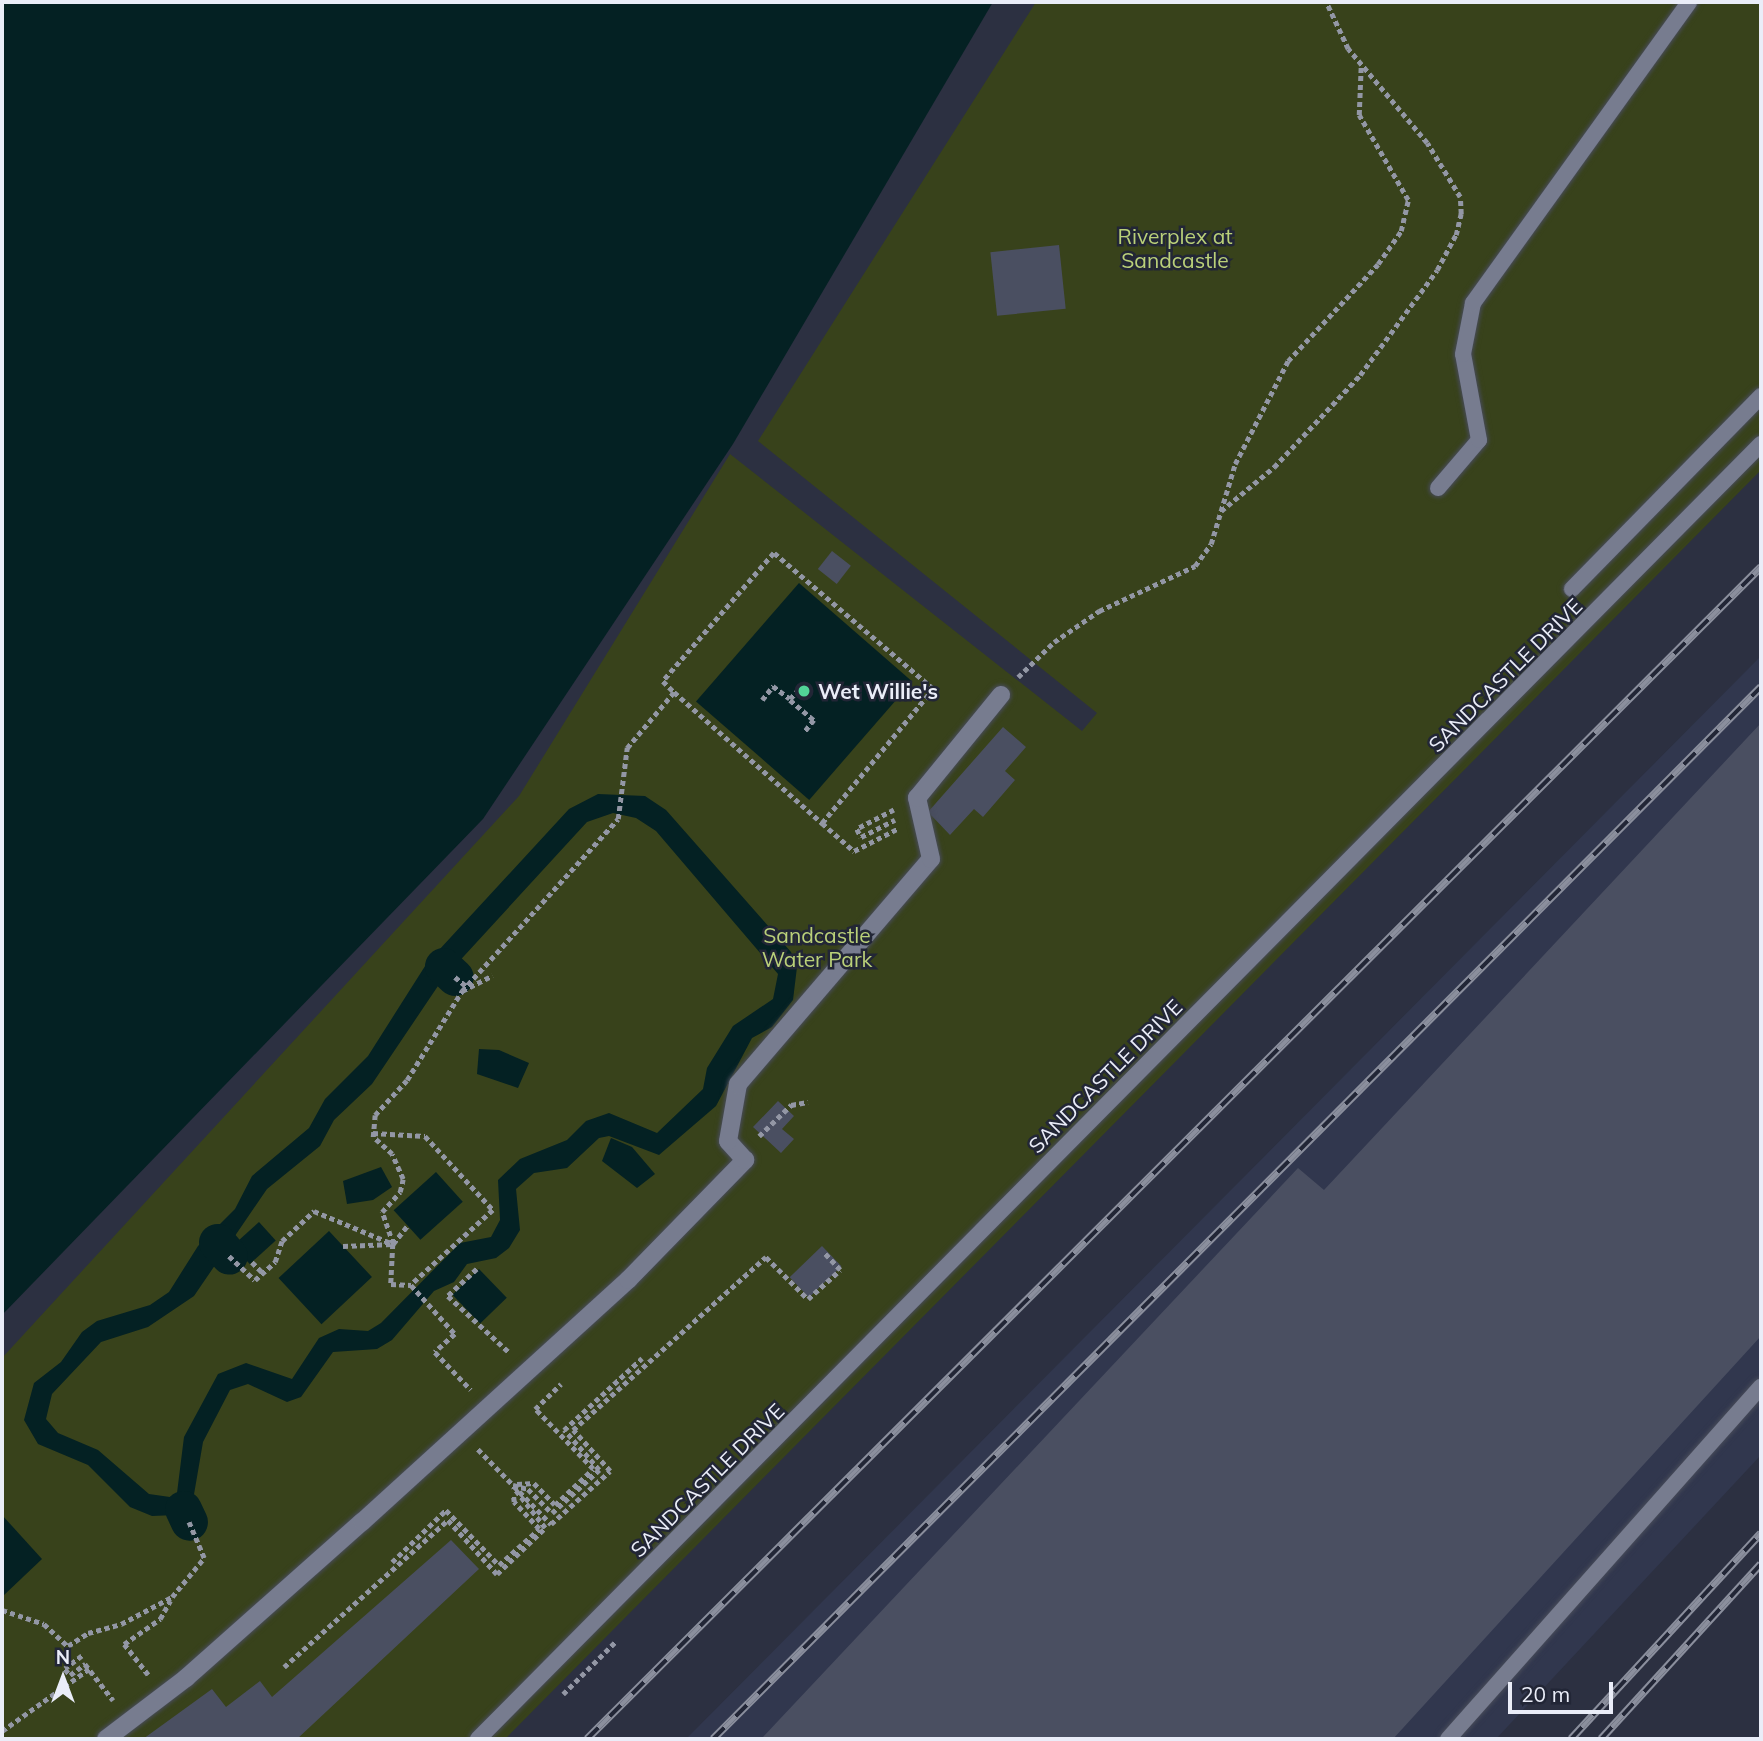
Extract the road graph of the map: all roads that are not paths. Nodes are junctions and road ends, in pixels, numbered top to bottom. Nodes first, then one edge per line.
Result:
1 (1689, 2) edge
2 (1761, 396) edge
3 (1761, 444) edge
4 (1438, 488) dead end
5 (1572, 589) dead end
6 (1001, 695) road end
7 (1761, 1387) edge
8 (106, 1739) edge
9 (478, 1739) edge
10 (1448, 1739) edge

1 - 4 lane
2 - 5 lane
3 - 9 lane, SANDCASTLE DRIVE
6 - 8 street
7 - 10 lane

